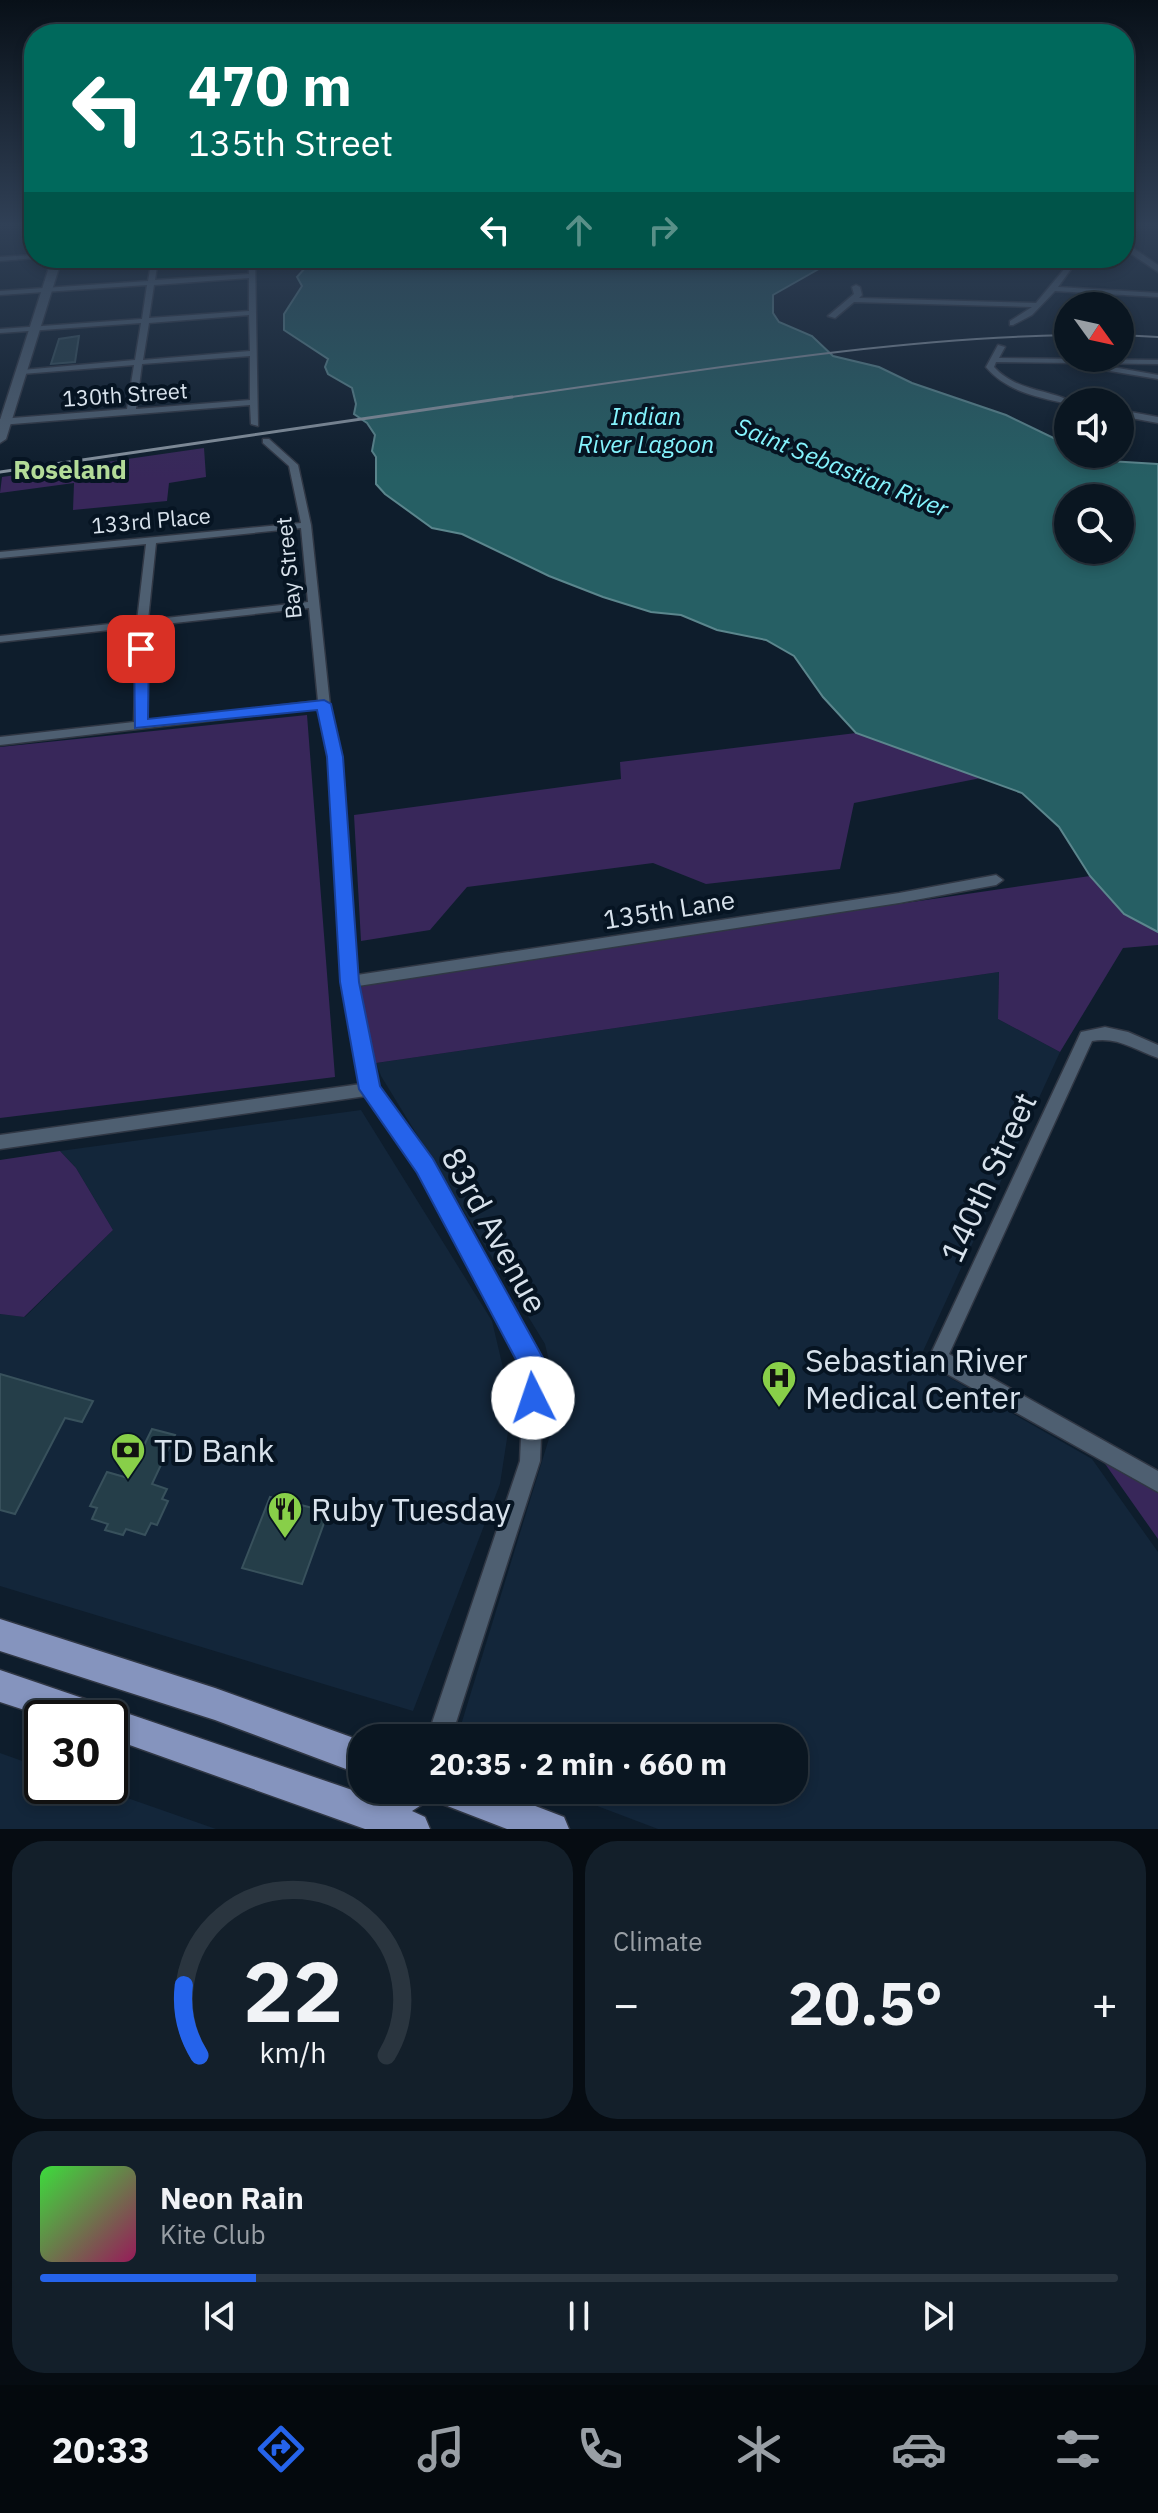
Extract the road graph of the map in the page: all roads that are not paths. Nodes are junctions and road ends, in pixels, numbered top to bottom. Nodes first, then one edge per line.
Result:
1 (41, 308) edge
2 (146, 308) edge
3 (252, 308) edge
4 (842, 308) edge
5 (1033, 308) edge
6 (252, 313) junction
7 (832, 316) dead end
8 (144, 320) junction
9 (1013, 323) dead end
10 (35, 329) junction
11 (0, 331) edge
12 (1001, 347) dead end
13 (252, 353) junction
14 (1054, 359) edge
15 (994, 360) junction
16 (1134, 361) edge
17 (1158, 362) edge
18 (139, 363) junction
19 (22, 372) junction
20 (1131, 372) edge
21 (1158, 377) edge
22 (1054, 397) edge
23 (252, 402) junction
24 (131, 411) junction
25 (1134, 416) edge
26 (1158, 420) edge
27 (2, 422) edge
28 (255, 424) dead end
29 (0, 439) edge
30 (266, 441) dead end
31 (306, 525) junction
32 (151, 540) junction
33 (0, 555) edge
34 (312, 605) junction
35 (142, 624) junction
36 (0, 639) edge
37 (324, 704) junction
38 (140, 724) junction
39 (0, 741) edge
40 (996, 880) dead end
41 (350, 982) junction
42 (1158, 1052) edge
43 (370, 1089) junction
44 (0, 1142) edge
45 (1158, 1482) edge
46 (0, 1635) edge
47 (0, 1686) edge
48 (43, 1700) edge
49 (444, 1724) edge
50 (128, 1728) edge
51 (348, 1753) edge
52 (383, 1804) edge
53 (486, 1804) edge
54 (357, 1808) junction
55 (413, 1829) edge
56 (552, 1829) edge

1 - 10 main road
2 - 8 street
3 - 6 street
4 - 7 street
5 - 9 street
6 - 8 street
6 - 13 street
8 - 10 street
8 - 18 street
10 - 11 street
10 - 19 main road
12 - 15 street
13 - 18 street
13 - 23 street
14 - 15 street
15 - 22 street
16 - 17 street
18 - 19 street
18 - 24 street
19 - 27 main road
20 - 21 street
23 - 24 street, 130th Street
23 - 28 street
24 - 27 street, 130th Street
25 - 26 street
27 - 29 main road
30 - 31 street, Bay Street
31 - 32 street, 133rd Place
31 - 34 street, Bay Street
32 - 33 street, 133rd Place
32 - 35 street
34 - 35 street
34 - 37 street, Bay Street
35 - 36 street
35 - 38 street
37 - 38 street
37 - 41 street, 83rd Avenue
38 - 39 street
40 - 41 street, 135th Lane
41 - 43 street, 83rd Avenue
42 - 45 street, 140th Street
43 - 44 street
43 - 49 street, 83rd Avenue
46 - 51 main road
47 - 48 main road
50 - 54 main road
52 - 54 main road
53 - 56 main road
54 - 55 main road

